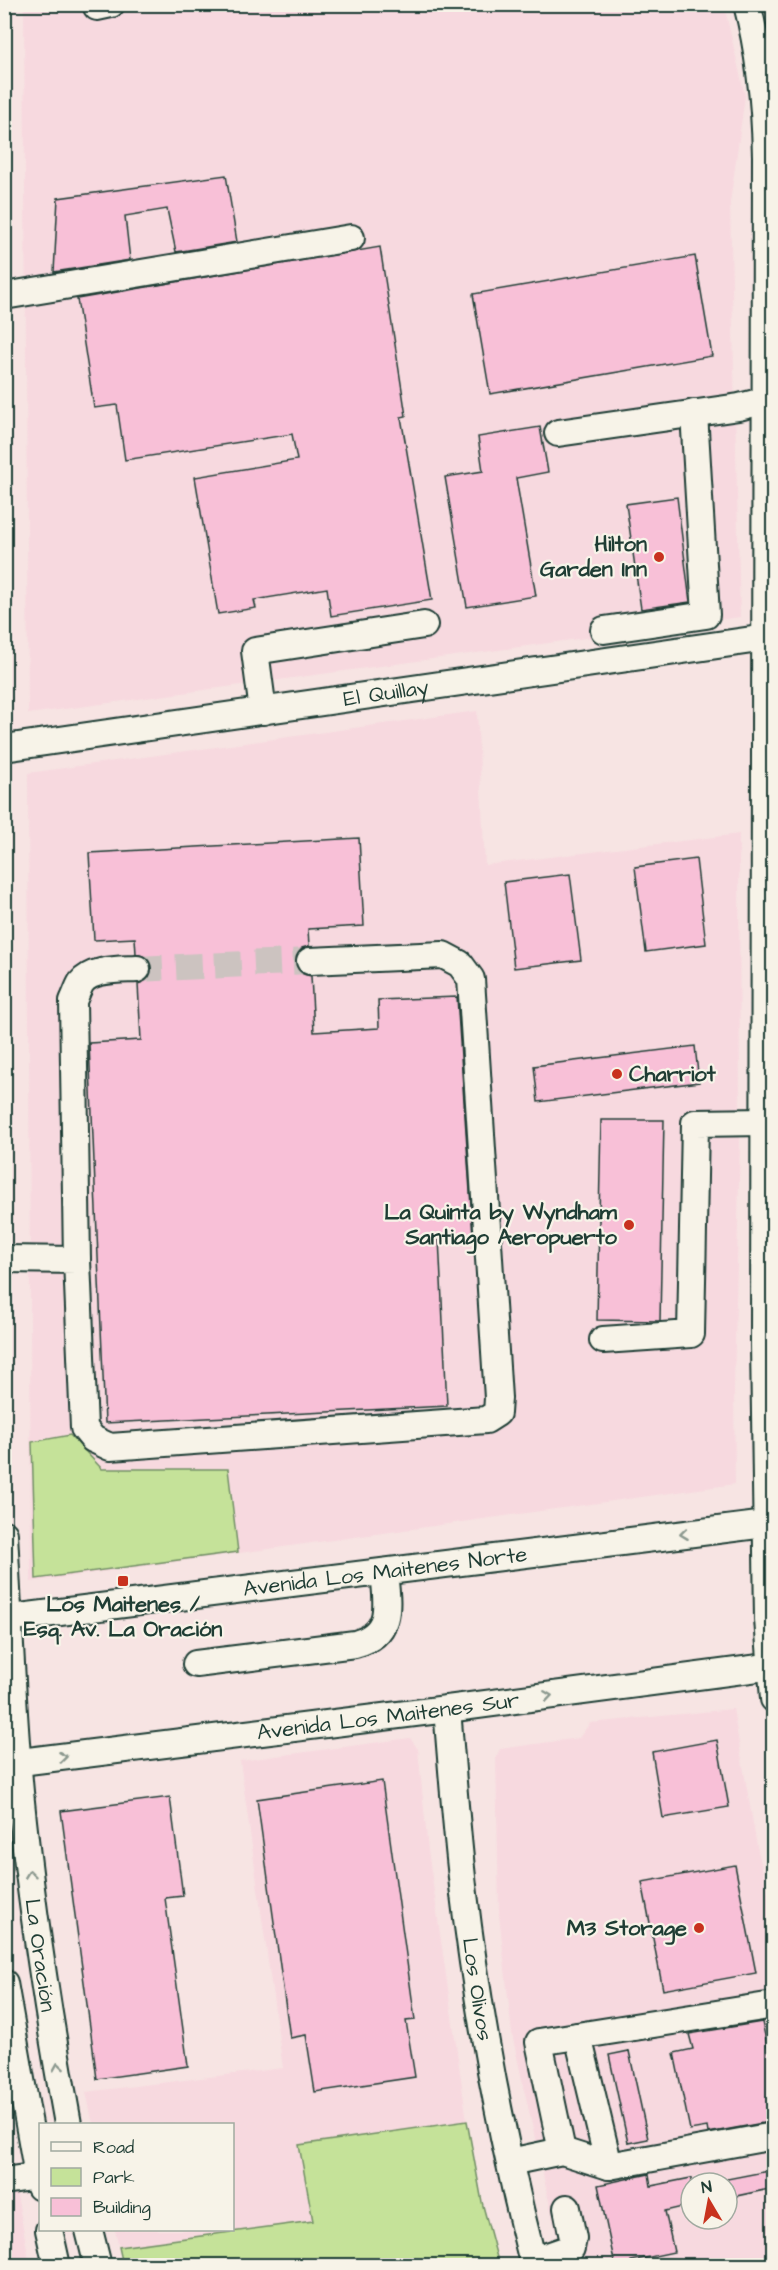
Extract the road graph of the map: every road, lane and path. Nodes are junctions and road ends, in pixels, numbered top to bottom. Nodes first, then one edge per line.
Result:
1 (97, 4) edge
2 (111, 4) edge
3 (747, 4) edge
4 (351, 238) dead end
5 (4, 296) edge
6 (767, 400) junction
7 (694, 413) junction
8 (558, 433) dead end
9 (424, 625) dead end
10 (604, 630) dead end
11 (766, 638) junction
12 (263, 711) junction
13 (4, 748) edge
14 (310, 961) tunnel mouth
15 (137, 969) tunnel mouth
16 (765, 1122) junction
17 (4, 1259) edge
18 (77, 1260) junction
19 (603, 1340) dead end
20 (770, 1524) edge
21 (4, 1534) edge
22 (384, 1572) junction
23 (6, 1619) edge
24 (195, 1664) dead end
25 (772, 1666) edge
26 (774, 1699) edge
27 (447, 1709) junction
28 (11, 1763) edge
29 (4, 1983) edge
30 (774, 2005) edge
31 (578, 2036) junction
32 (68, 2123) edge
33 (774, 2136) edge
34 (562, 2151) junction
35 (510, 2162) junction
36 (609, 2166) junction
37 (4, 2181) edge
38 (39, 2181) edge
39 (567, 2208) dead end
40 (49, 2231) edge
41 (90, 2231) edge
42 (534, 2263) edge
43 (57, 2265) edge
44 (98, 2265) edge

1 - 2 street
3 - 6 street
4 - 5 street
6 - 7 street
6 - 11 street
7 - 8 street
7 - 10 street
9 - 12 street
11 - 12 street, El Quillay
11 - 16 street
12 - 13 street, El Quillay
14 - 18 street
15 - 18 street
16 - 19 street
16 - 20 street
17 - 18 street
20 -> 22 street, Avenida Los Maitenes Norte
20 - 25 street
21 - 23 street, La Oración
22 - 23 street, Avenida Los Maitenes Norte
22 - 24 street
23 - 28 street, La Oración
25 - 26 street
27 -> 25 street, Avenida Los Maitenes Sur
28 -> 27 street, Avenida Los Maitenes Sur
27 - 35 street, Los Olivos
32 -> 28 street, La Oración
29 - 38 street, La Oración
30 - 31 street
31 - 34 street
31 - 36 street
33 - 36 street
34 - 35 street
34 - 36 street
35 - 42 street, Los Olivos
37 - 38 street
39 - 42 street
40 - 43 street
41 - 44 street

